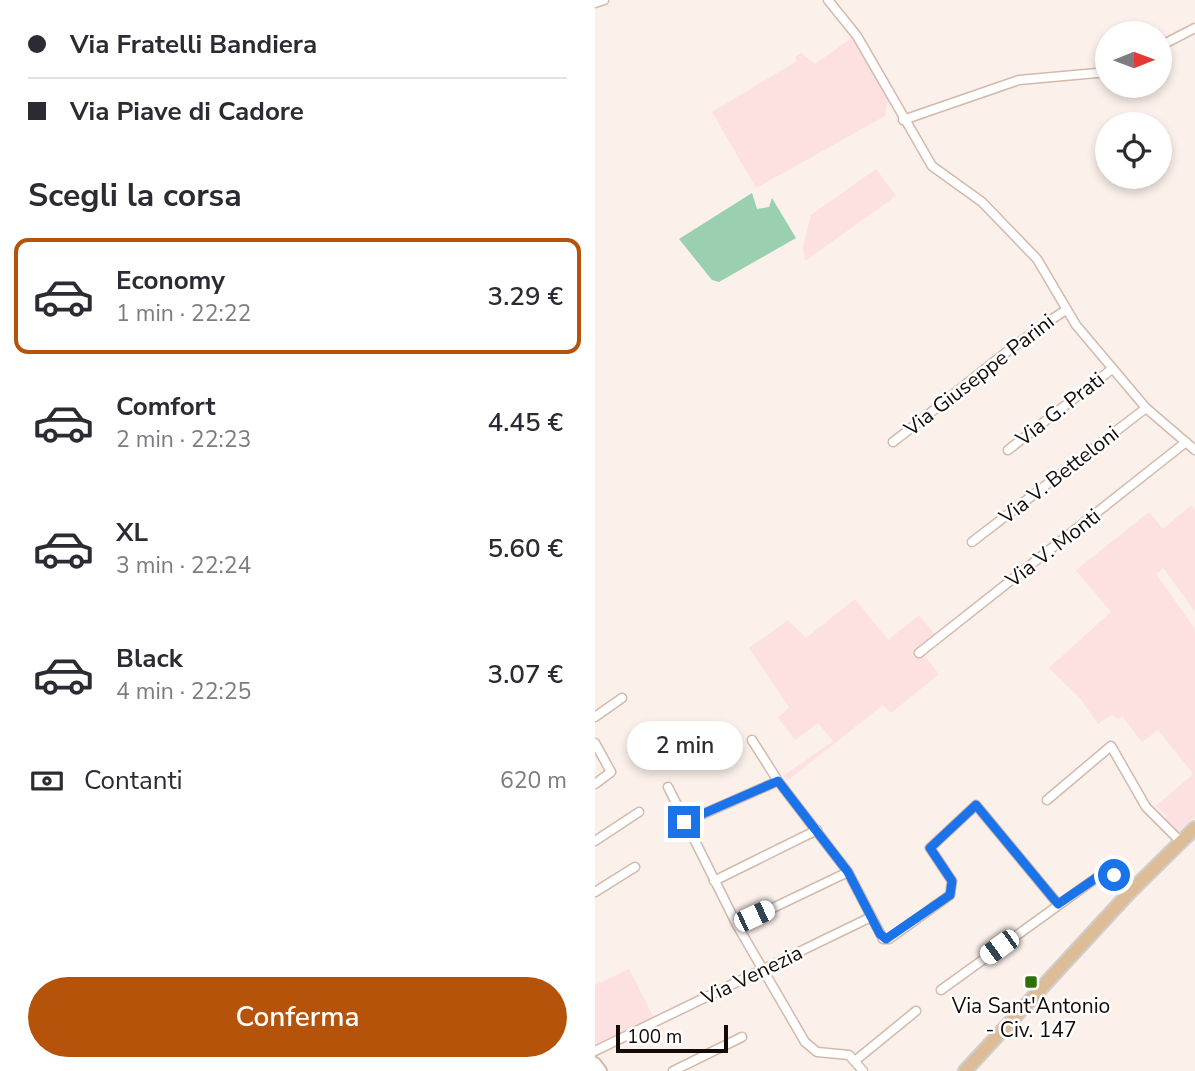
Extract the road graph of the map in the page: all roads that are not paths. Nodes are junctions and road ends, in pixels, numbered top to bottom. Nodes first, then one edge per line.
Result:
1 (604, 0) edge
2 (828, 0) edge
3 (595, 3) edge
4 (1195, 28) edge
5 (1173, 39) edge
6 (1095, 73) edge
7 (903, 120) junction
8 (1066, 310) junction
9 (1112, 369) junction
10 (1146, 408) junction
11 (893, 442) dead end
12 (1186, 442) junction
13 (1008, 450) dead end
14 (1195, 450) edge
15 (972, 542) dead end
16 (919, 653) dead end
17 (622, 698) dead end
18 (595, 717) edge
19 (752, 740) dead end
20 (595, 743) edge
21 (778, 781) junction
22 (595, 784) edge
23 (668, 787) dead end
24 (1048, 800) dead end
25 (639, 812) dead end
26 (684, 822) junction
27 (1195, 828) edge
28 (817, 830) junction
29 (595, 841) edge
30 (1181, 842) junction
31 (635, 867) dead end
32 (848, 872) junction
33 (714, 880) junction
34 (595, 892) edge
35 (1130, 892) junction
36 (1058, 904) junction
37 (871, 917) junction
38 (737, 925) junction
39 (762, 970) junction
40 (941, 990) dead end
41 (916, 1011) dead end
42 (742, 1037) dead end
43 (595, 1051) edge
44 (856, 1060) junction
45 (595, 1063) edge
46 (601, 1071) edge
47 (673, 1071) edge
48 (863, 1071) edge
49 (965, 1071) edge

1 - 3 street
2 - 7 street
4 - 5 street
6 - 7 street
7 - 8 street
8 - 9 street
8 - 11 street, Via Giuseppe Parini
9 - 10 street
9 - 13 street, Via G. Prati
10 - 12 street
10 - 15 street, Via V. Betteloni
12 - 14 street
12 - 16 street, Via V. Monti
17 - 18 street
19 - 21 street
20 - 22 street
21 - 26 street
21 - 28 street
23 - 26 street
24 - 30 street
25 - 29 street
26 - 33 street
27 - 30 main road
28 - 32 street
28 - 33 street
30 - 35 main road
31 - 34 street
32 - 37 street
32 - 38 street
33 - 38 street
35 - 36 street
35 - 49 main road
36 - 37 street
36 - 40 street
37 - 39 street, Via Venezia
38 - 39 street
39 - 43 street, Via Venezia
39 - 44 street
41 - 44 street
42 - 47 street
44 - 48 street
45 - 46 street

